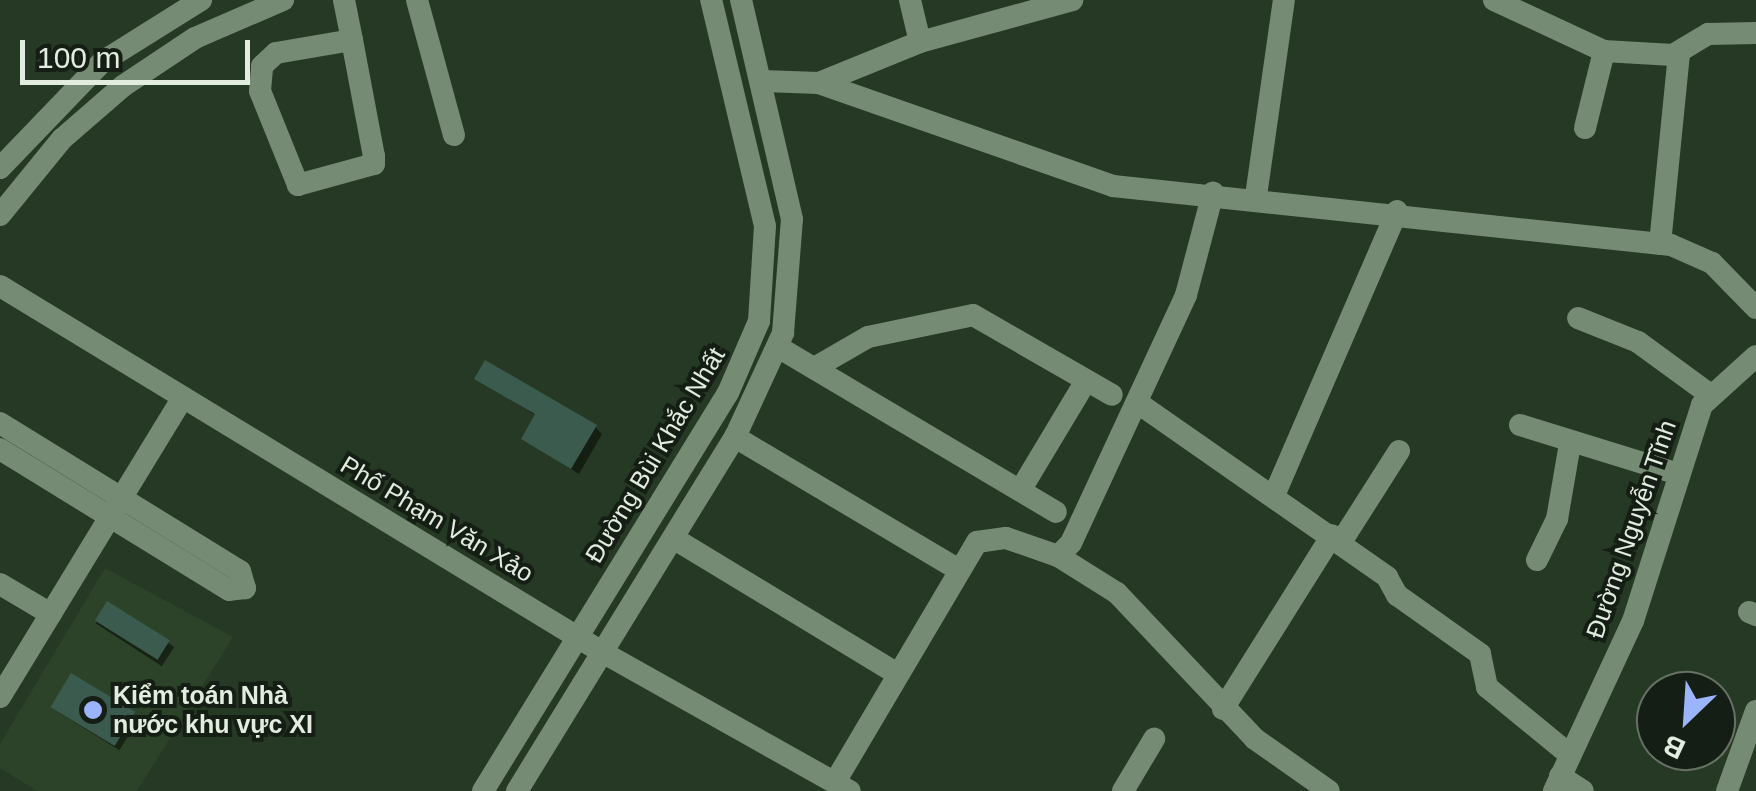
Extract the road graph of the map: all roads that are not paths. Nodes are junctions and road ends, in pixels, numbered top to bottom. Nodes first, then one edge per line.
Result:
1 (202, 0) edge
2 (284, 0) edge
3 (344, 0) edge
4 (417, 0) edge
5 (711, 0) edge
6 (741, 0) edge
7 (910, 0) edge
8 (1072, 0) edge
9 (1284, 0) edge
10 (1494, 0) edge
11 (1756, 33) edge
12 (352, 40) junction
13 (920, 42) junction
14 (1604, 52) junction
15 (1679, 52) junction
16 (761, 81) junction
17 (819, 83) junction
18 (1585, 128) dead end
19 (454, 134) dead end
20 (0, 168) edge
21 (1213, 193) junction
22 (1256, 196) junction
23 (1398, 211) junction
24 (0, 214) edge
25 (1660, 244) junction
26 (0, 286) edge
27 (1756, 308) edge
28 (1578, 318) dead end
29 (778, 347) junction
30 (1756, 356) edge
31 (816, 368) junction
32 (1086, 381) junction
33 (1708, 394) junction
34 (1112, 395) dead end
35 (183, 397) junction
36 (1138, 402) junction
37 (0, 423) edge
38 (1520, 425) dead end
39 (735, 437) junction
40 (1570, 444) junction
41 (0, 449) edge
42 (1398, 451) dead end
43 (1678, 474) junction
44 (1022, 490) junction
45 (1276, 491) junction
46 (122, 498) junction
47 (1056, 512) dead end
48 (110, 518) junction
49 (673, 538) junction
50 (1336, 538) junction
51 (1058, 556) junction
52 (1537, 560) dead end
53 (959, 570) junction
54 (0, 584) edge
55 (50, 614) junction
56 (578, 638) junction
57 (602, 652) junction
58 (898, 674) junction
59 (0, 697) edge
60 (1223, 709) junction
61 (1756, 712) edge
62 (1154, 739) dead end
63 (1570, 754) junction
64 (1557, 784) edge
65 (843, 787) edge
66 (483, 791) edge
67 (517, 791) edge
68 (1122, 791) edge
69 (1329, 791) edge
70 (1584, 791) edge
71 (1727, 791) edge

1 - 20 street
2 - 24 street
3 - 12 street
4 - 19 street
5 - 56 street, Đường Bùi Khắc Nhất
6 - 16 street
7 - 13 street
8 - 13 street
9 - 22 street
10 - 14 street
11 - 15 street
12 - 12 street
13 - 17 street
14 - 15 street
14 - 18 street
15 - 25 street
16 - 17 street
16 - 29 street
17 - 21 street
21 - 22 street
21 - 36 street
22 - 23 street
23 - 25 street
23 - 45 street
25 - 27 street
26 - 35 street, Phố Phạm Văn Xảo
28 - 33 street
29 - 31 street
29 - 39 street
30 - 33 street
31 - 32 street
31 - 44 street
32 - 34 street
32 - 44 street
33 - 43 street, Đường Nguyễn Tĩnh
35 - 46 street
35 - 56 street, Phố Phạm Văn Xảo
36 - 45 street
36 - 51 street
37 - 46 street
38 - 40 street
39 - 49 street
39 - 53 street
40 - 43 street
40 - 52 street
41 - 48 street
42 - 50 street
43 - 63 street, Đường Nguyễn Tĩnh
44 - 47 street
45 - 50 street
46 - 48 street
46 - 48 street
48 - 55 street
49 - 57 street
49 - 58 street
50 - 60 street
50 - 63 street
51 - 53 street
51 - 60 street
53 - 58 street
54 - 55 street
55 - 59 street
56 - 57 street, Phố Phạm Văn Xảo
56 - 66 street, Đường Bùi Khắc Nhất
57 - 65 street, Phố Phạm Văn Xảo
57 - 67 street
58 - 65 street
60 - 69 street
61 - 71 street
62 - 68 street
63 - 64 street, Đường Nguyễn Tĩnh
64 - 70 street

